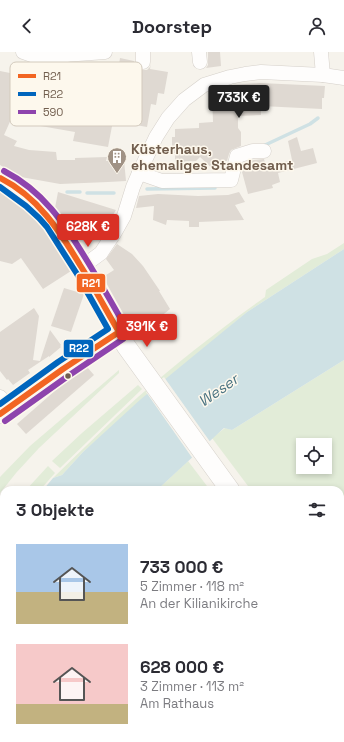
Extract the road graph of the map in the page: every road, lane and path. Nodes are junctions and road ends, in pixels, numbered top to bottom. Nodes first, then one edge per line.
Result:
1 (23, 52) edge
2 (105, 52) edge
3 (321, 52) edge
4 (37, 57) junction
5 (50, 62) edge
6 (323, 75) junction
7 (344, 78) edge
8 (264, 151) dead end
9 (139, 173) junction
10 (0, 178) edge
11 (82, 266) junction
12 (119, 332) junction
13 (3, 406) edge
14 (227, 486) edge

1 - 4 street
2 - 4 street
3 - 6 street
4 - 5 street
6 - 7 street
6 - 9 street
8 - 9 street
9 - 11 street
10 - 11 main road
11 - 12 main road
12 - 13 main road
12 - 14 main road

